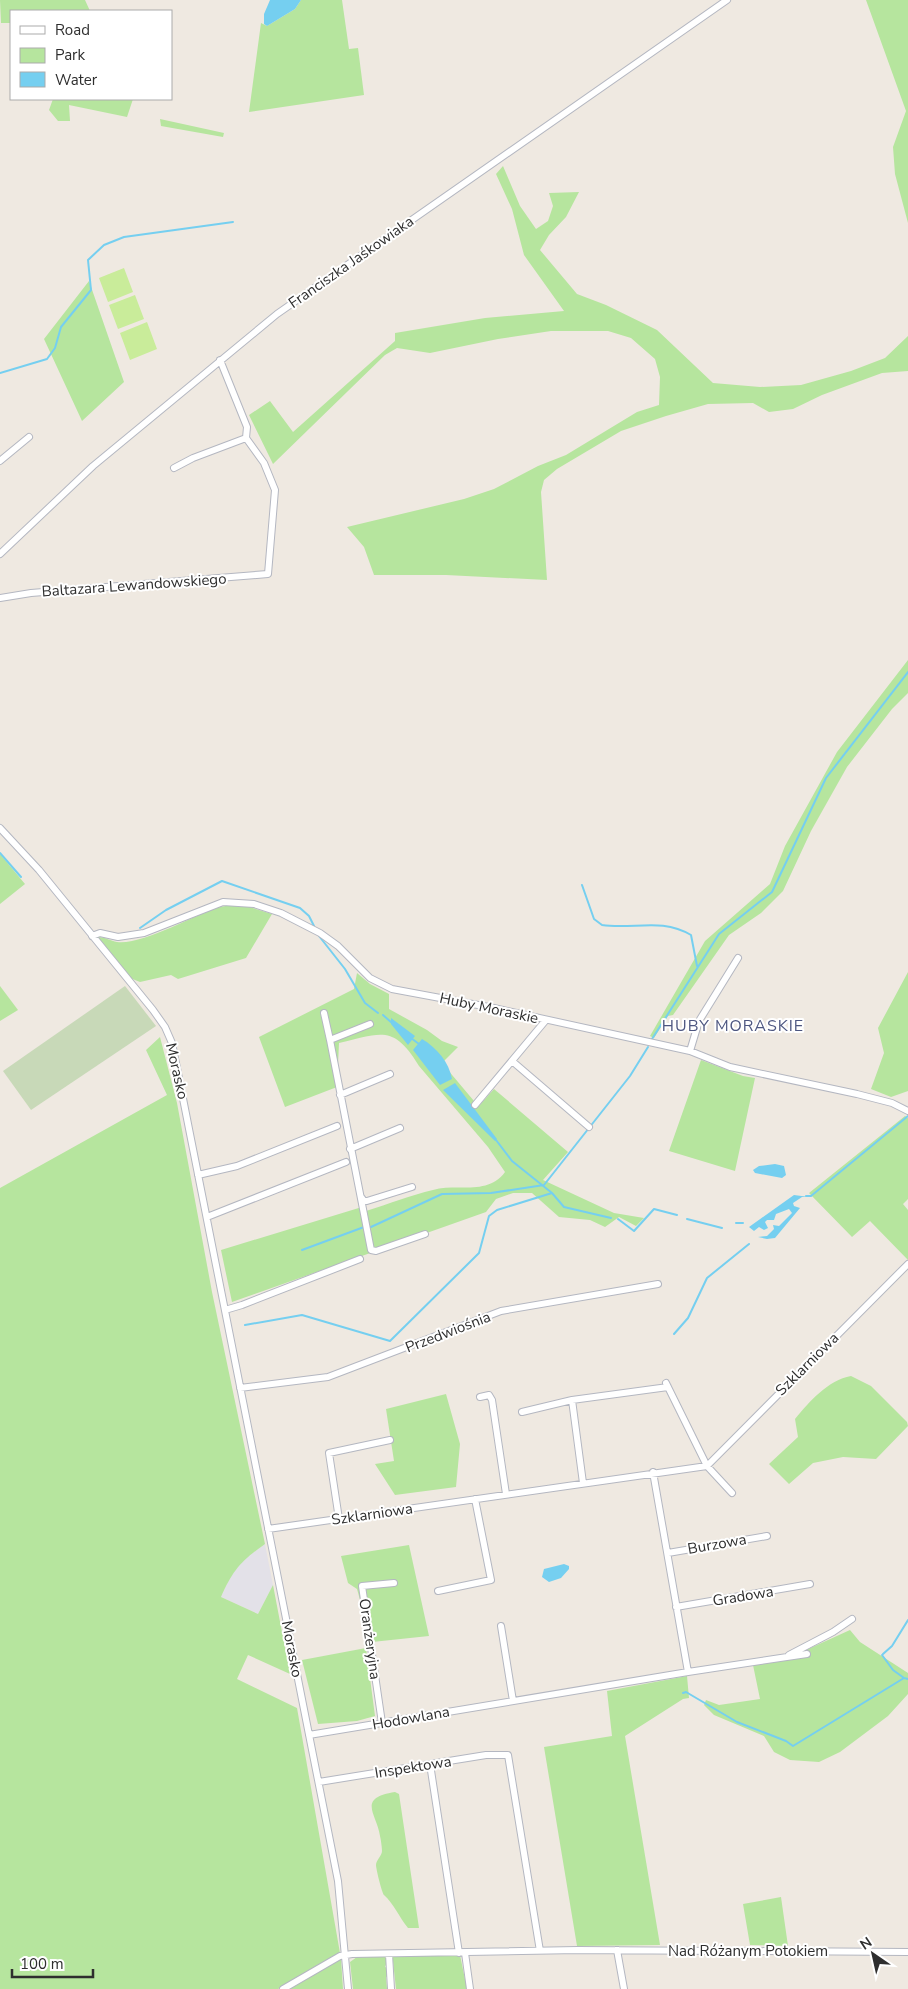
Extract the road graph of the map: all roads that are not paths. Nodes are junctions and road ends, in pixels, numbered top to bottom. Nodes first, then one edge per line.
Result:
1 (727, 0) edge
2 (220, 360) junction
3 (29, 437) dead end
4 (246, 438) junction
5 (0, 461) edge
6 (174, 468) dead end
7 (0, 554) edge
8 (0, 598) edge
9 (0, 828) edge
10 (92, 936) junction
11 (738, 958) dead end
12 (324, 1013) dead end
13 (546, 1020) junction
14 (370, 1024) dead end
15 (330, 1040) junction
16 (690, 1051) junction
17 (512, 1062) junction
18 (390, 1074) dead end
19 (340, 1095) junction
20 (475, 1105) dead end
21 (908, 1111) edge
22 (338, 1126) dead end
23 (589, 1127) dead end
24 (400, 1128) dead end
25 (350, 1149) junction
26 (346, 1162) dead end
27 (198, 1175) junction
28 (412, 1187) dead end
29 (361, 1197) junction
30 (207, 1218) junction
31 (425, 1234) dead end
32 (360, 1259) dead end
33 (908, 1264) edge
34 (658, 1284) dead end
35 (225, 1310) junction
36 (240, 1388) junction
37 (480, 1397) dead end
38 (572, 1400) junction
39 (522, 1412) dead end
40 (390, 1440) dead end
41 (707, 1466) junction
42 (653, 1472) junction
43 (583, 1483) junction
44 (732, 1493) dead end
45 (506, 1494) junction
46 (475, 1499) junction
47 (339, 1518) junction
48 (268, 1529) junction
49 (767, 1536) dead end
50 (668, 1553) junction
51 (394, 1583) dead end
52 (810, 1584) dead end
53 (438, 1591) dead end
54 (676, 1608) junction
55 (852, 1619) dead end
56 (501, 1626) dead end
57 (807, 1654) dead end
58 (786, 1656) junction
59 (688, 1672) junction
60 (513, 1701) junction
61 (382, 1723) junction
62 (309, 1736) junction
63 (430, 1764) junction
64 (319, 1782) junction
65 (540, 1950) junction
66 (617, 1950) junction
67 (908, 1952) edge
68 (462, 1953) junction
69 (346, 1954) junction
70 (388, 1954) junction
71 (283, 1989) edge
72 (348, 1989) edge
73 (392, 1989) edge
74 (470, 1989) edge
75 (624, 1989) edge

1 - 2 street, Franciszka Jaśkowiaka
2 - 4 street
2 - 7 street, Franciszka Jaśkowiaka
3 - 5 street
4 - 6 street
4 - 8 street, Baltazara Lewandowskiego
9 - 10 street, Morasko
10 - 13 street, Huby Moraskie
10 - 27 street, Morasko
11 - 16 street
12 - 15 street
13 - 16 street, Huby Moraskie
13 - 17 street
14 - 15 street
15 - 19 street
16 - 21 street, Huby Moraskie
17 - 20 street
17 - 23 street
18 - 19 street
19 - 25 street
22 - 27 street
24 - 25 street
25 - 29 street
26 - 30 street
27 - 30 street, Morasko
28 - 29 street
29 - 31 street
30 - 35 street, Morasko
32 - 35 street
33 - 41 street, Szklarniowa
34 - 36 street, Przedwiośnia
35 - 36 street, Morasko
36 - 48 street, Morasko
37 - 45 street
38 - 39 street
38 - 41 street
38 - 43 street
40 - 47 street
41 - 42 street, Szklarniowa
41 - 44 street
42 - 43 street, Szklarniowa
42 - 50 street
43 - 45 street, Szklarniowa
45 - 46 street, Szklarniowa
46 - 47 street, Szklarniowa
46 - 53 street
47 - 48 street, Szklarniowa
48 - 62 street, Morasko
49 - 50 street, Burzowa
50 - 54 street
51 - 61 street, Oranżeryjna
52 - 54 street, Gradowa
54 - 59 street
55 - 58 street, Hodowlana
56 - 60 street
57 - 58 street, Hodowlana
58 - 59 street, Hodowlana
59 - 60 street, Hodowlana
60 - 61 street, Hodowlana
61 - 62 street, Hodowlana
62 - 64 street, Morasko
63 - 64 street, Inspektowa
63 - 65 street, Inspektowa
63 - 68 street
64 - 69 street, Morasko
65 - 66 street, Nad Różanym Potokiem
65 - 68 street, Nad Różanym Potokiem
66 - 67 street, Nad Różanym Potokiem
66 - 75 street
68 - 70 street, Nad Różanym Potokiem
68 - 74 street
69 - 70 street, Nad Różanym Potokiem
69 - 71 street
69 - 72 street, Morasko
70 - 73 street

